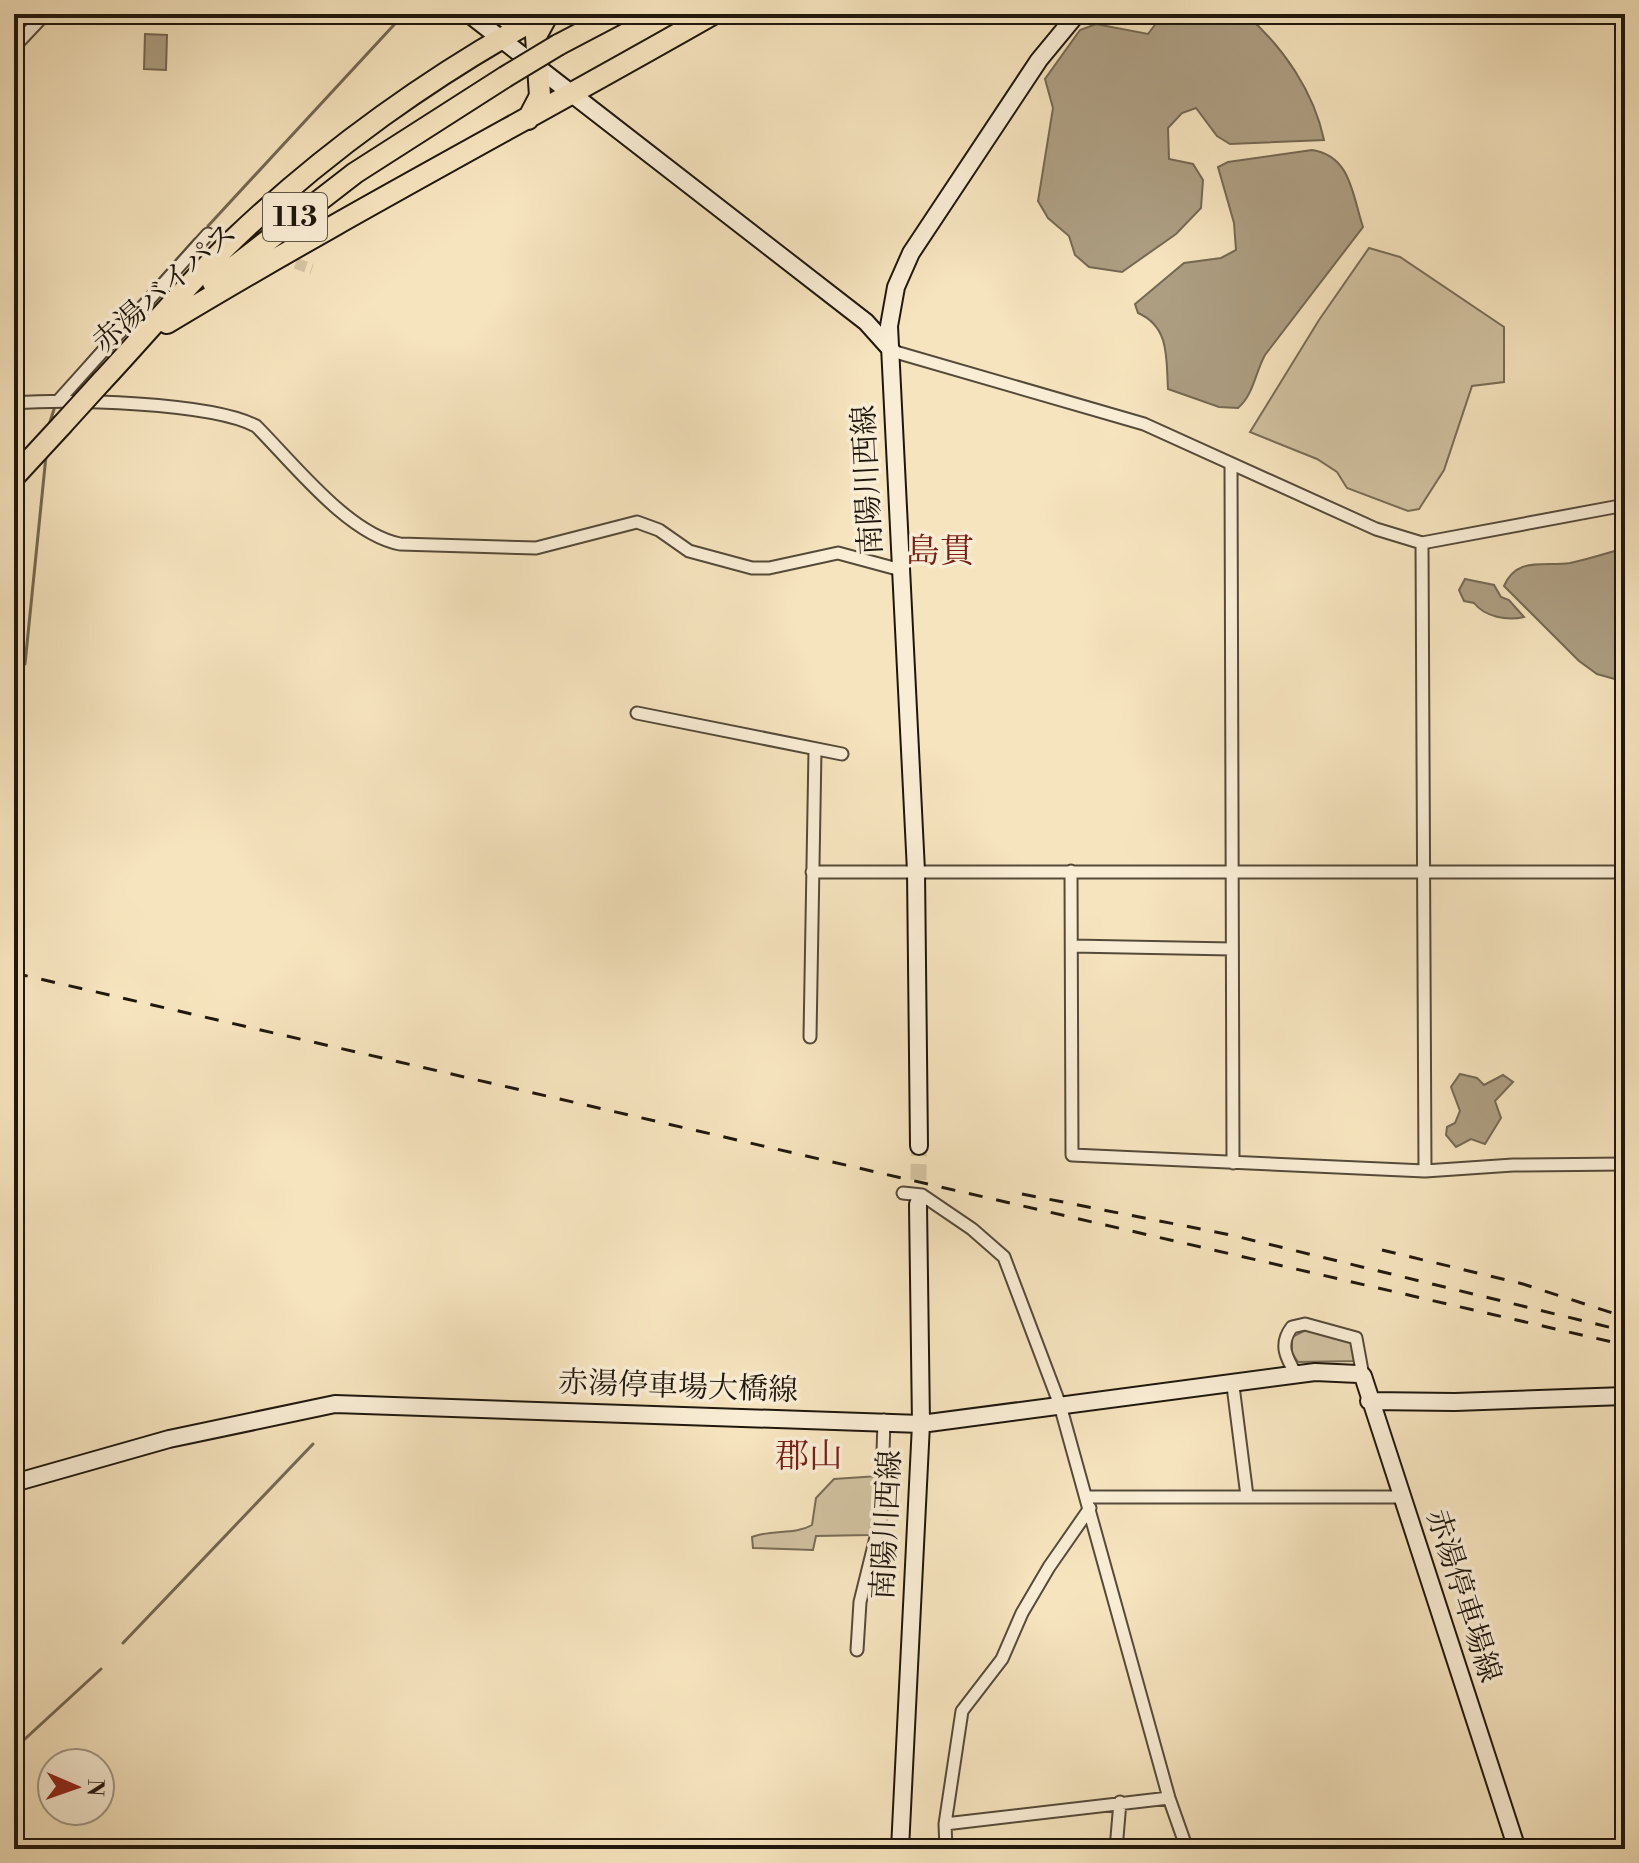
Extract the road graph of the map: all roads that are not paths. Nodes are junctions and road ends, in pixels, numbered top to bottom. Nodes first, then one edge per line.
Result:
1 (45, 14) edge
2 (469, 14) edge
3 (495, 14) edge
4 (529, 14) edge
5 (546, 14) edge
6 (617, 14) edge
7 (713, 14) edge
8 (1077, 14) edge
9 (499, 38) junction
10 (14, 47) edge
11 (536, 65) junction
12 (573, 94) junction
13 (528, 119) junction
14 (208, 234) dead end
15 (167, 323) junction
16 (892, 351) junction
17 (102, 381) junction
18 (59, 400) junction
19 (14, 403) edge
20 (1231, 464) junction
21 (14, 477) edge
22 (1625, 505) edge
23 (1422, 543) junction
24 (901, 570) junction
25 (637, 713) dead end
26 (815, 750) junction
27 (842, 754) dead end
28 (916, 871) junction
29 (1071, 871) junction
30 (812, 872) junction
31 (1233, 872) junction
32 (1625, 872) edge
33 (1425, 873) junction
34 (1072, 946) junction
35 (1232, 949) junction
36 (810, 1037) dead end
37 (919, 1146) tunnel mouth
38 (1233, 1163) junction
39 (1625, 1164) edge
40 (1425, 1171) junction
41 (903, 1193) dead end
42 (918, 1204) tunnel mouth
43 (1355, 1374) junction
44 (1297, 1376) junction
45 (1233, 1386) junction
46 (1625, 1396) edge
47 (1369, 1401) junction
48 (1060, 1405) junction
49 (884, 1420) junction
50 (921, 1424) junction
51 (14, 1483) edge
52 (1247, 1496) junction
53 (1401, 1497) junction
54 (1089, 1503) junction
55 (857, 1650) dead end
56 (1169, 1798) junction
57 (1120, 1802) junction
58 (945, 1824) junction
59 (900, 1849) edge
60 (946, 1849) edge
61 (1116, 1849) edge
62 (1187, 1849) edge
63 (1517, 1849) edge

1 - 10 street
2 - 9 main road
3 - 4 street
5 - 9 highway
5 - 11 highway
6 - 15 highway, 赤湯バイパス / 113, bridge
7 - 12 highway
8 - 16 main road, 南陽川西線
9 - 11 main road
9 - 17 highway
11 - 12 main road
11 - 13 highway
12 - 13 highway
12 - 16 main road
13 - 15 highway
14 - 18 street
15 - 17 highway, 赤湯バイパス / 113
16 - 20 street
16 - 24 main road, 南陽川西線
17 - 21 highway, 赤湯バイパス / 113, bridge
18 - 19 street
18 - 24 street
20 - 23 street
20 - 31 street
22 - 23 street
23 - 33 street
24 - 28 main road, 南陽川西線
25 - 26 street
26 - 27 street
26 - 30 street
28 - 29 street
28 - 30 street
28 - 37 main road, 南陽川西線
29 - 31 street
29 - 34 street
30 - 36 street
31 - 33 street
31 - 35 street
32 - 33 street
33 - 40 street
34 - 35 street
34 - 38 street
35 - 38 street
38 - 40 street
39 - 40 street
41 - 48 street
42 - 50 main road, 南陽川西線
43 - 44 main road, 赤湯停車場大橋線
43 - 44 street
43 - 47 main road, 赤湯停車場線
44 - 45 main road, 赤湯停車場大橋線
45 - 48 main road, 赤湯停車場大橋線
45 - 52 street
46 - 47 main road
47 - 53 main road, 赤湯停車場線
48 - 50 main road, 赤湯停車場大橋線
48 - 54 street
49 - 50 main road, 赤湯停車場大橋線
49 - 51 main road, 赤湯停車場大橋線
49 - 55 street
50 - 59 main road, 南陽川西線
52 - 53 street
52 - 54 street
53 - 63 main road, 赤湯停車場線
54 - 56 street
54 - 58 street
56 - 57 street
56 - 62 street
57 - 58 street
57 - 61 street
58 - 60 street

